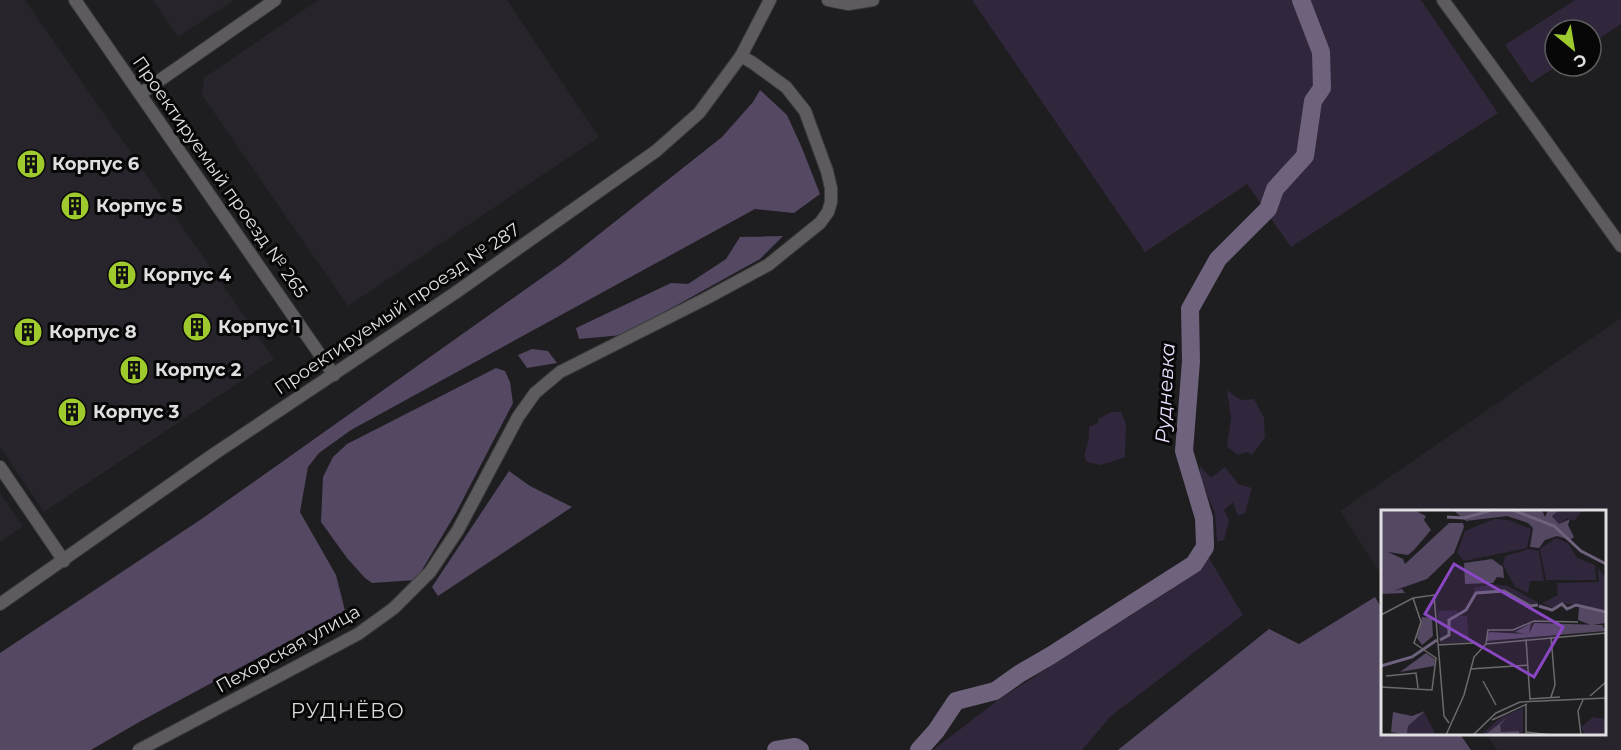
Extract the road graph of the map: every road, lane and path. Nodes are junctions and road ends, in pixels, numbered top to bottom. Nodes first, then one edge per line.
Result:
1 (75, 0) edge
2 (275, 0) edge
3 (770, 0) edge
4 (828, 0) edge
5 (873, 0) edge
6 (1443, 0) edge
7 (741, 56) junction
8 (140, 94) junction
9 (1621, 246) edge
10 (334, 375) junction
11 (0, 468) edge
12 (64, 561) junction
13 (0, 604) edge
14 (139, 750) edge

1 - 8 street, Проектируемый проезд № 265
2 - 8 street
3 - 7 street, Проектируемый проезд № 287
4 - 5 street
6 - 9 street
7 - 10 street, Проектируемый проезд № 287
7 - 14 street, Пехорская улица
8 - 10 street, Проектируемый проезд № 265
10 - 12 street, Проектируемый проезд № 287
11 - 12 street
12 - 13 street, Проектируемый проезд № 287

